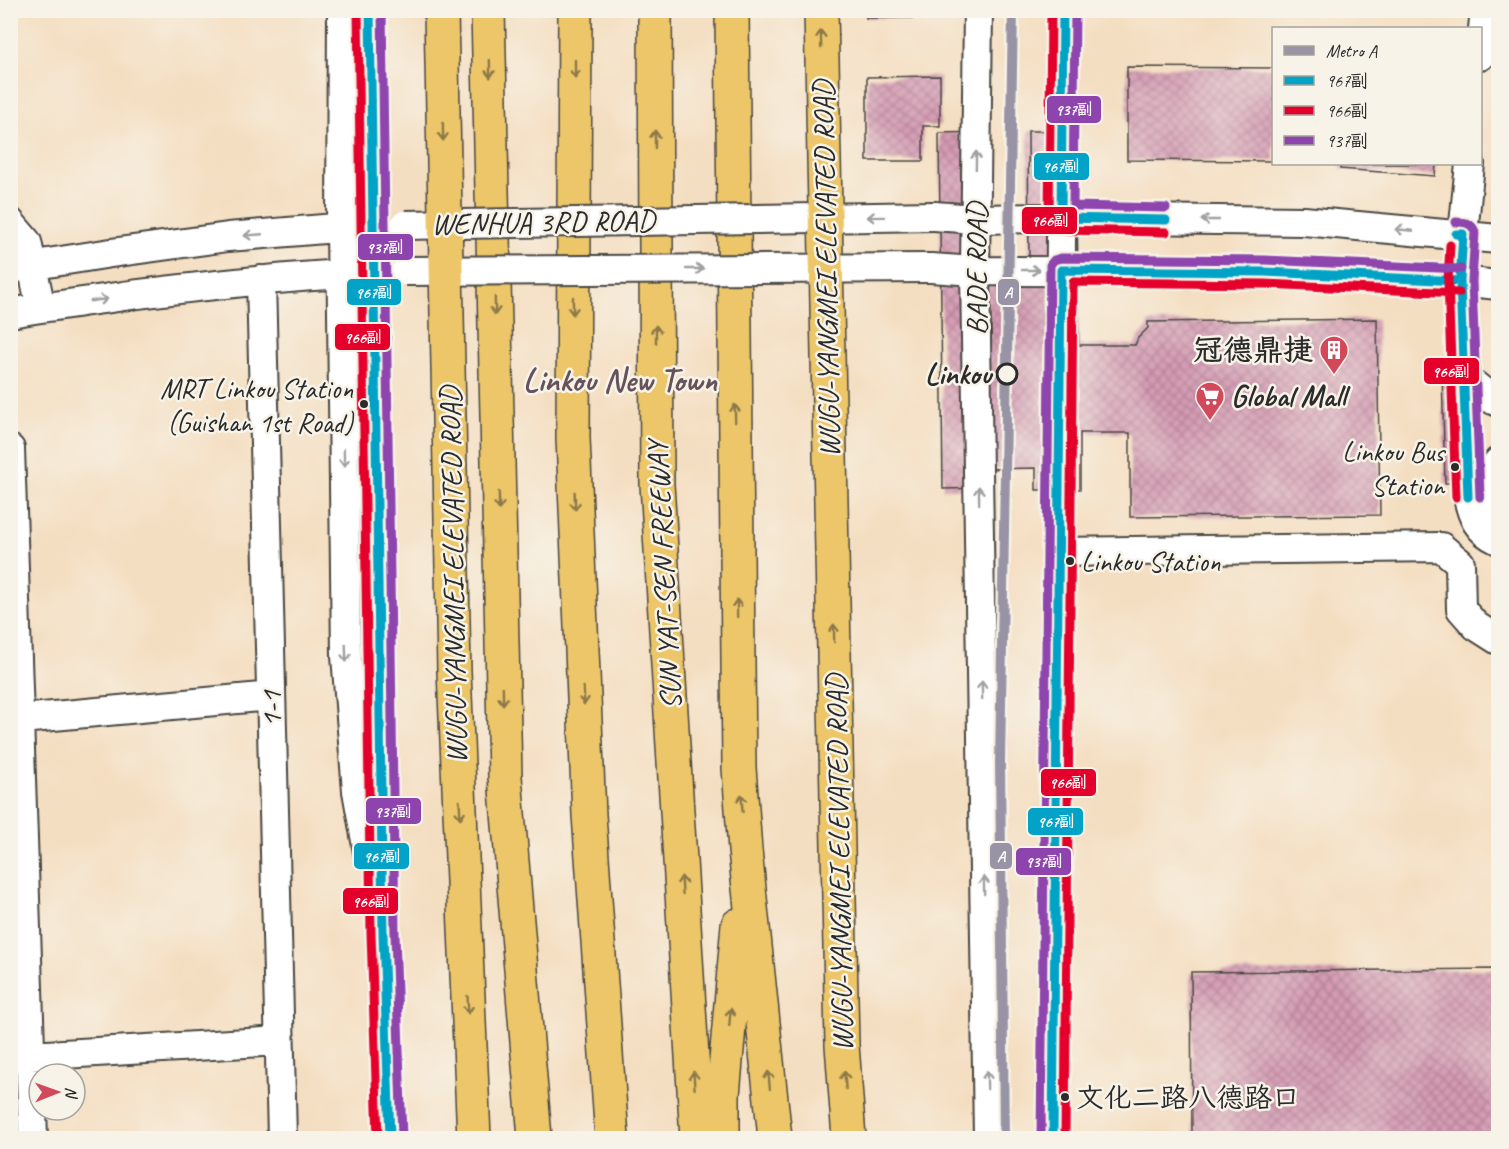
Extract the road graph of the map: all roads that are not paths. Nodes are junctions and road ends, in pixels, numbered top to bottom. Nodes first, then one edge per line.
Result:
1 (328, 10) edge
2 (342, 10) edge
3 (370, 10) edge
4 (441, 10) edge
5 (488, 10) edge
6 (575, 10) edge
7 (655, 10) edge
8 (732, 10) edge
9 (821, 10) edge
10 (978, 10) edge
11 (1063, 10) edge
12 (1485, 10) edge
13 (1482, 38) edge
14 (1470, 165) edge
15 (1061, 218) junction
16 (975, 219) junction
17 (10, 222) edge
18 (374, 226) junction
19 (342, 227) junction
20 (294, 231) junction
21 (1463, 234) junction
22 (1498, 239) edge
23 (21, 267) edge
24 (1061, 270) junction
25 (975, 271) junction
26 (375, 272) junction
27 (342, 274) junction
28 (261, 280) junction
29 (1460, 281) junction
30 (1498, 285) edge
31 (41, 308) junction
32 (10, 313) edge
33 (1463, 376) junction
34 (1498, 402) edge
35 (10, 449) edge
36 (1498, 462) edge
37 (1498, 515) edge
38 (1498, 540) edge
39 (1059, 552) junction
40 (1498, 640) edge
41 (271, 696) junction
42 (15, 719) edge
43 (745, 850) junction
44 (383, 934) junction
45 (279, 1041) junction
46 (20, 1057) edge
47 (33, 1138) edge
48 (282, 1138) edge
49 (390, 1138) edge
50 (474, 1138) edge
51 (535, 1138) edge
52 (612, 1138) edge
53 (697, 1138) edge
54 (723, 1138) edge
55 (775, 1138) edge
56 (849, 1138) edge
57 (988, 1138) edge
58 (1053, 1138) edge

1 - 20 street
2 - 19 street
3 - 18 street
4 -> 50 highway, WUGU-YANGMEI ELEVATED ROAD, bridge
5 -> 51 highway
6 -> 52 highway
53 -> 7 highway, SUN YAT-SEN FREEWAY
43 -> 8 highway
56 -> 9 highway, WUGU-YANGMEI ELEVATED ROAD, bridge
16 -> 10 street, BADE ROAD
11 - 15 street
12 - 13 street
14 - 21 street
15 - 16 street, WENHUA 3RD ROAD
21 -> 15 street, WENHUA 3RD ROAD
15 - 24 street
16 -> 18 street, WENHUA 3RD ROAD, bridge
16 - 25 street, BADE ROAD
17 - 23 street
18 - 19 street, WENHUA 3RD ROAD
18 - 26 street
19 - 20 street, WENHUA 3RD ROAD
19 - 27 street
20 -> 23 street, WENHUA 3RD ROAD
21 - 22 street, WENHUA 3RD ROAD
21 - 29 street
23 - 31 street
25 -> 24 street, WENHUA 3RD ROAD
24 - 29 street, WENHUA 3RD ROAD
24 - 39 street
26 -> 25 street, WENHUA 3RD ROAD, bridge
57 -> 25 street, BADE ROAD
26 - 27 street, WENHUA 3RD ROAD
26 - 44 street
27 - 28 street, WENHUA 3RD ROAD
27 -> 44 street
31 -> 28 street, WENHUA 3RD ROAD
28 - 41 street, 1-1
29 - 30 street, WENHUA 3RD ROAD
29 - 33 street
31 - 32 street, WENHUA 3RD ROAD
33 - 34 street
33 - 38 street
35 - 42 street
36 - 37 street
39 - 40 street
39 - 58 street
41 - 42 street
41 - 45 street, 1-1
42 - 46 street
54 -> 43 highway
55 -> 43 highway
44 - 49 street
45 - 46 street
45 - 48 street, 1-1
46 - 47 street

